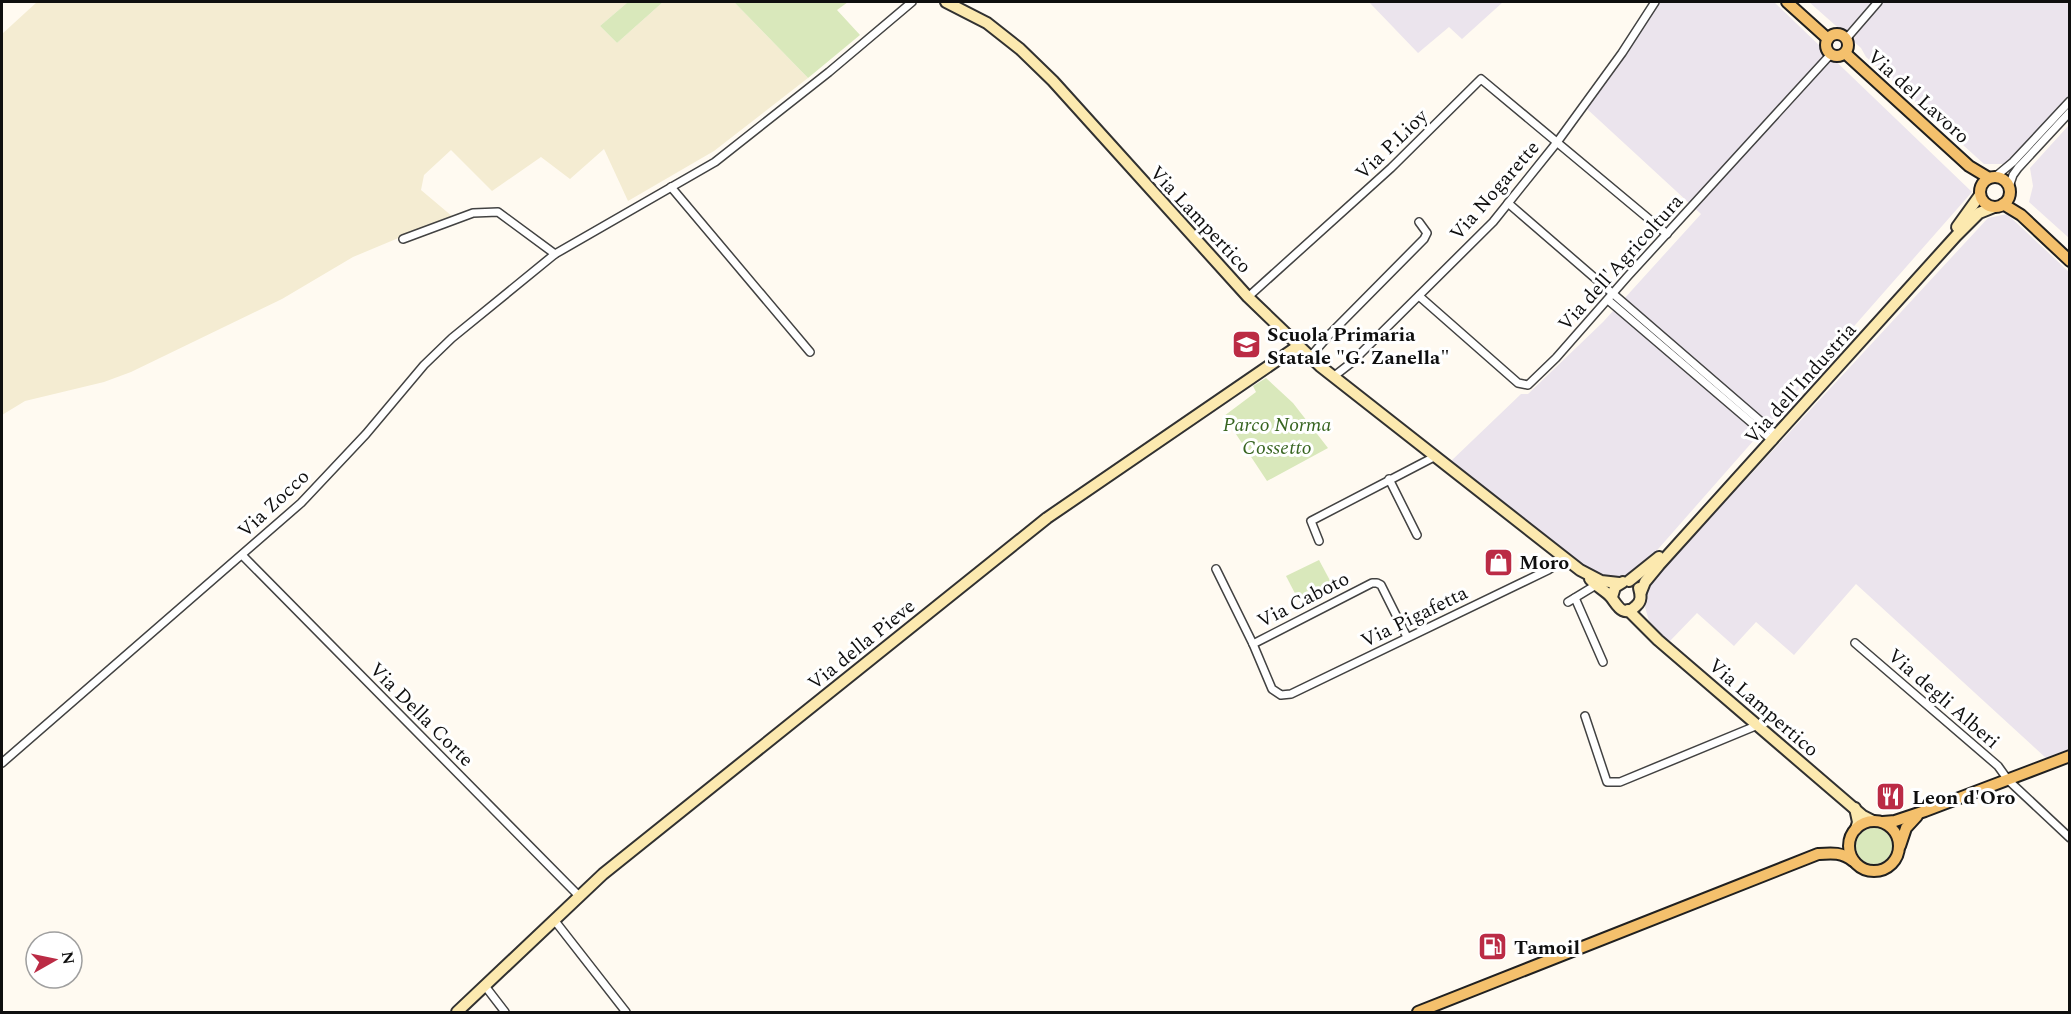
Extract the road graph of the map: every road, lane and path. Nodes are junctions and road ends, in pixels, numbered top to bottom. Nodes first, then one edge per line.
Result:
1 (912, 2) edge
2 (946, 2) edge
3 (1655, 2) edge
4 (1787, 2) edge
5 (1878, 2) edge
6 (1828, 39) junction
7 (1846, 39) junction
8 (1845, 53) junction
9 (1831, 54) junction
10 (2070, 100) edge
11 (2070, 112) edge
12 (1558, 141) junction
13 (1969, 166) junction
14 (1992, 177) junction
15 (671, 187) junction
16 (1980, 191) junction
17 (2004, 199) junction
18 (1508, 203) junction
19 (1419, 222) dead end
20 (1667, 234) junction
21 (403, 239) dead end
22 (555, 254) junction
23 (2070, 261) edge
24 (1419, 296) junction
25 (1248, 297) junction
26 (1610, 297) junction
27 (1298, 346) junction
28 (810, 352) dead end
29 (1310, 357) junction
30 (1333, 377) junction
31 (1773, 437) junction
32 (1434, 457) junction
33 (1389, 480) junction
34 (1417, 535) dead end
35 (1319, 541) dead end
36 (242, 555) junction
37 (1565, 558) junction
38 (1216, 568) dead end
39 (1587, 576) junction
40 (1624, 582) junction
41 (1596, 585) junction
42 (1612, 597) junction
43 (1575, 598) junction
44 (1640, 598) junction
45 (1568, 602) dead end
46 (1628, 610) junction
47 (1650, 633) junction
48 (1407, 637) junction
49 (1855, 643) dead end
50 (1253, 644) junction
51 (1603, 662) dead end
52 (1585, 716) dead end
53 (1758, 725) junction
54 (2070, 756) edge
55 (2, 763) edge
56 (2008, 780) junction
57 (1855, 808) junction
58 (1925, 811) junction
59 (1878, 822) junction
60 (2066, 831) edge
61 (1853, 832) junction
62 (2070, 838) edge
63 (1899, 852) junction
64 (1818, 854) junction
65 (1853, 861) junction
66 (579, 896) junction
67 (555, 921) junction
68 (485, 986) junction
69 (457, 1012) edge
70 (505, 1012) edge
71 (626, 1012) edge
72 (1418, 1012) edge

1 - 15 street, Via Zocco
2 - 25 street, Via Lampertico
3 - 12 street, Via Nogarette
4 - 6 main road
5 - 7 street
6 - 7 main road, Via del Lavoro
6 - 9 main road
7 - 8 main road, Via del Lavoro
8 - 9 main road, Via del Lavoro
8 - 13 main road, Via del Lavoro
9 - 20 street, Via dell'Agricoltura
10 - 14 street, Via dell'Industria
11 - 17 street, Via dell'Industria
12 - 18 street, Via Nogarette
12 - 20 street
12 - 25 street, Via P.Lioy
13 - 14 main road, Via del Lavoro
13 - 16 main road, Via del Lavoro
14 - 16 main road, Via dell'Industria
14 - 17 main road
15 - 22 street, Via Zocco
15 - 28 street
16 - 17 main road
16 - 31 street, Via dell'Industria
17 - 23 main road
17 - 31 street, Via dell'Industria
18 - 24 street, Via Nogarette
18 - 26 street
19 - 29 street
20 - 26 street, Via dell'Agricoltura
21 - 22 street
22 - 36 street, Via Zocco
24 - 26 street, Via dell'Agricoltura
24 - 30 street, Via Nogarette
25 - 27 street, Via Lampertico
26 - 31 street
27 - 29 street, Via Lampertico
27 - 66 street, Via della Pieve
29 - 30 street, Via Lampertico
30 - 32 street, Via Lampertico
31 - 40 street, Via dell'Industria
31 - 44 street, Via dell'Industria
32 - 33 street
32 - 37 street, Via Lampertico
33 - 34 street
33 - 35 street
36 - 55 street, Via Zocco
36 - 66 street, Via Della Corte
37 - 39 street, Via Lampertico
37 - 48 street, Via Pigafetta
38 - 50 street
39 - 40 street, Via Lampertico
39 - 41 street, Via Lampertico
40 - 42 street
40 - 44 street, Via Lampertico
41 - 42 street, Via Lampertico
41 - 43 street
42 - 46 street, Via Lampertico
43 - 45 street
43 - 51 street
44 - 46 street
44 - 47 street, Via Lampertico
46 - 47 street, Via Lampertico
47 - 53 street, Via Lampertico
48 - 50 street, Via Pigafetta
48 - 50 street, Via Caboto
49 - 56 street, Via degli Alberi
52 - 53 street
53 - 57 street, Via Lampertico
54 - 56 main road
56 - 58 main road
56 - 60 street, Via degli Alberi
57 - 59 street, Via Lampertico
57 - 61 street
58 - 59 main road
58 - 63 main road
59 - 61 main road
59 - 63 main road
60 - 62 street, Via degli Alberi
61 - 64 main road
61 - 65 main road
63 - 65 main road
64 - 65 main road
64 - 72 main road
66 - 67 street, Via della Pieve
67 - 68 street, Via della Pieve
67 - 71 street
68 - 69 street, Via della Pieve
68 - 70 street

